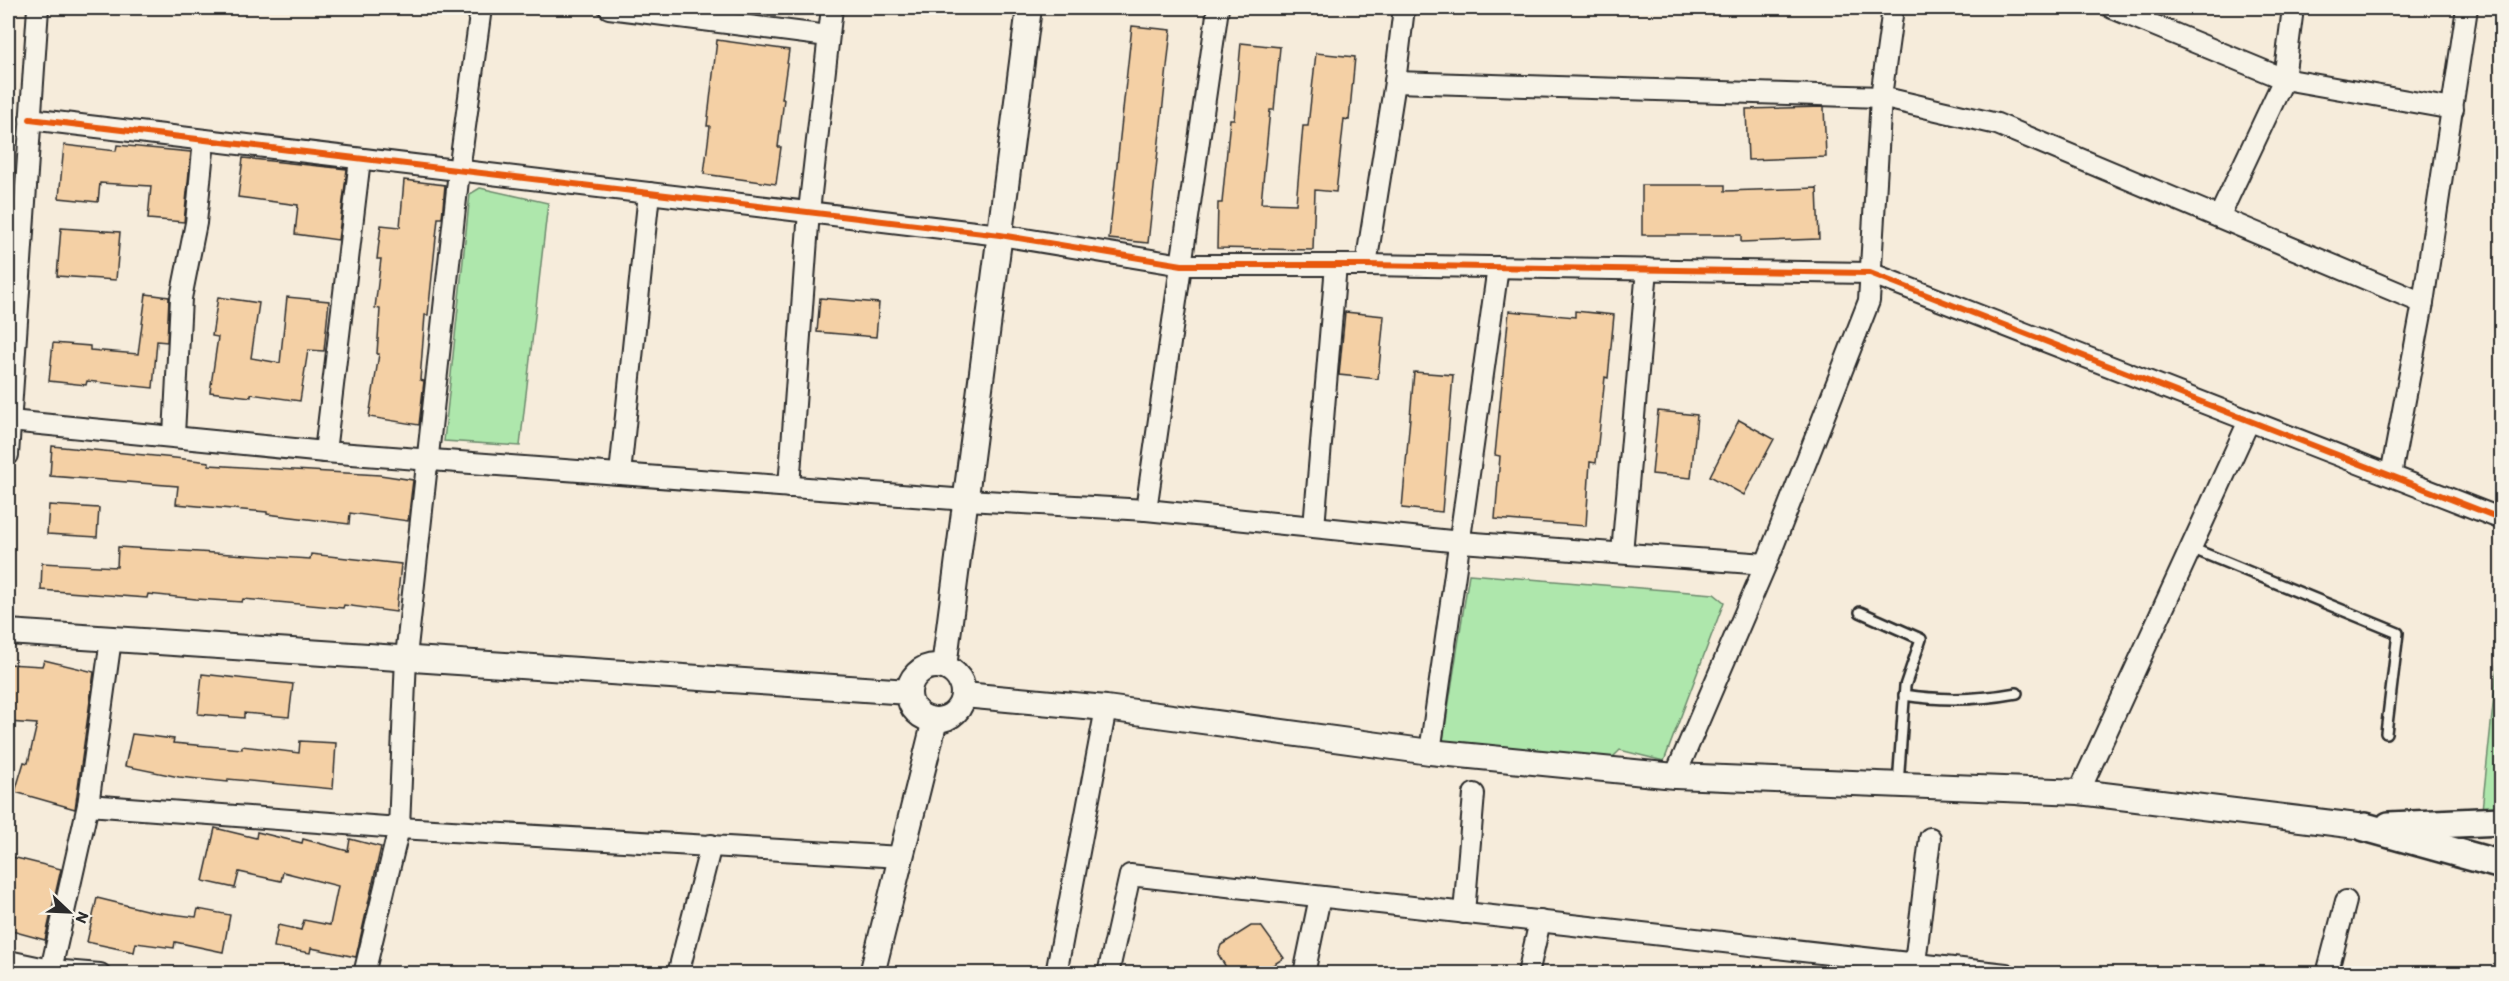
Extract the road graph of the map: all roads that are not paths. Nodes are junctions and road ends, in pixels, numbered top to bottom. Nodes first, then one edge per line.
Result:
1 (38, 8) edge
2 (481, 8) edge
3 (609, 8) edge
4 (832, 8) edge
5 (1029, 8) edge
6 (1218, 8) edge
7 (1404, 8) edge
8 (1893, 8) edge
9 (2112, 8) edge
10 (2293, 8) edge
11 (2467, 8) edge
12 (828, 36) junction
13 (2284, 79) junction
14 (1395, 82) junction
15 (1881, 97) junction
16 (2453, 109) junction
17 (30, 119) junction
18 (204, 140) junction
19 (360, 159) junction
20 (459, 171) junction
21 (650, 193) junction
22 (809, 211) junction
23 (2219, 216) junction
24 (1000, 235) junction
25 (1182, 265) junction
26 (1336, 265) junction
27 (1366, 265) junction
28 (1498, 267) junction
29 (1647, 269) junction
30 (1870, 273) junction
31 (2423, 303) junction
32 (10, 421) junction
33 (2249, 421) junction
34 (174, 435) junction
35 (325, 452) junction
36 (8, 455) edge
37 (428, 460) junction
38 (620, 474) junction
39 (2391, 475) junction
40 (789, 487) junction
41 (967, 500) junction
42 (1146, 510) junction
43 (2502, 519) edge
44 (1314, 527) junction
45 (1461, 542) junction
46 (2191, 548) junction
47 (1622, 553) junction
48 (1766, 564) junction
49 (1860, 612) dead end
50 (8, 632) edge
51 (111, 639) junction
52 (406, 657) junction
53 (944, 667) junction
54 (909, 692) junction
55 (2017, 693) dead end
56 (964, 695) junction
57 (1904, 695) junction
58 (1106, 708) junction
59 (935, 720) junction
60 (2386, 733) dead end
61 (1430, 752) junction
62 (1675, 776) junction
63 (1898, 784) junction
64 (2079, 792) junction
65 (1474, 794) dead end
66 (88, 805) junction
67 (2502, 821) edge
68 (2365, 827) junction
69 (399, 828) junction
70 (1930, 838) dead end
71 (711, 845) junction
72 (901, 857) junction
73 (2502, 865) edge
74 (1320, 897) junction
75 (2346, 901) dead end
76 (1464, 913) junction
77 (1540, 921) junction
78 (8, 961) edge
79 (1915, 963) junction
80 (1881, 967) edge
81 (51, 972) edge
82 (99, 974) edge
83 (364, 974) edge
84 (678, 974) edge
85 (872, 974) edge
86 (1056, 974) edge
87 (1108, 974) edge
88 (1304, 974) edge
89 (1528, 974) edge
90 (2006, 974) edge
91 (2326, 974) edge

1 - 17 street
2 - 20 street
3 - 12 street
4 - 12 street
5 - 24 street
6 - 25 street
7 - 14 street
8 - 15 street
9 - 13 street
10 - 13 street
11 - 16 street
12 - 22 street
13 - 16 street
13 - 23 street
14 - 15 street
14 - 27 street
15 - 23 street
15 - 30 street
16 - 31 street
17 - 18 street
17 - 32 street
18 - 19 street
18 - 34 street
19 - 20 street
19 - 35 street
20 - 21 street
20 - 37 street
21 - 22 street
21 - 38 street
22 - 24 street
22 - 40 street
23 - 31 street
24 - 25 street
24 - 41 street
25 - 26 street
25 - 42 street
26 - 27 street
26 - 44 street
27 - 28 street
28 - 29 street
28 - 45 street
29 - 30 street
29 - 47 street
30 - 33 street
30 - 48 street
31 - 39 street
32 - 34 street
32 - 36 street
33 - 39 street
33 - 46 street
34 - 35 street
35 - 37 street
37 - 38 street
37 - 52 street
38 - 40 street
39 - 43 street
40 - 41 street
41 - 42 street
41 - 53 street
42 - 44 street
44 - 45 street
45 - 47 street
45 - 61 street
46 - 60 lane
46 - 64 street
47 - 48 street
48 - 62 street
49 - 57 lane
50 - 51 street
51 - 52 street
51 - 66 street
52 - 54 street
52 - 69 street
53 - 54 street
53 - 56 street
54 - 59 street
55 - 57 lane
56 - 58 street
56 - 59 street
57 - 63 lane
58 - 61 street
58 - 86 street
59 - 72 street
61 - 62 street
62 - 63 street
63 - 64 street
64 - 68 street
65 - 76 street
66 - 69 street
66 - 81 street
67 - 68 main road
68 - 73 main road
69 - 71 street
69 - 83 street
70 - 79 street
71 - 72 street
71 - 84 street
72 - 85 street
74 - 76 street
74 - 87 street
74 - 88 street
75 - 91 street
76 - 77 street
77 - 80 street
77 - 89 street
78 - 81 street
79 - 80 street
79 - 90 street
81 - 82 street

